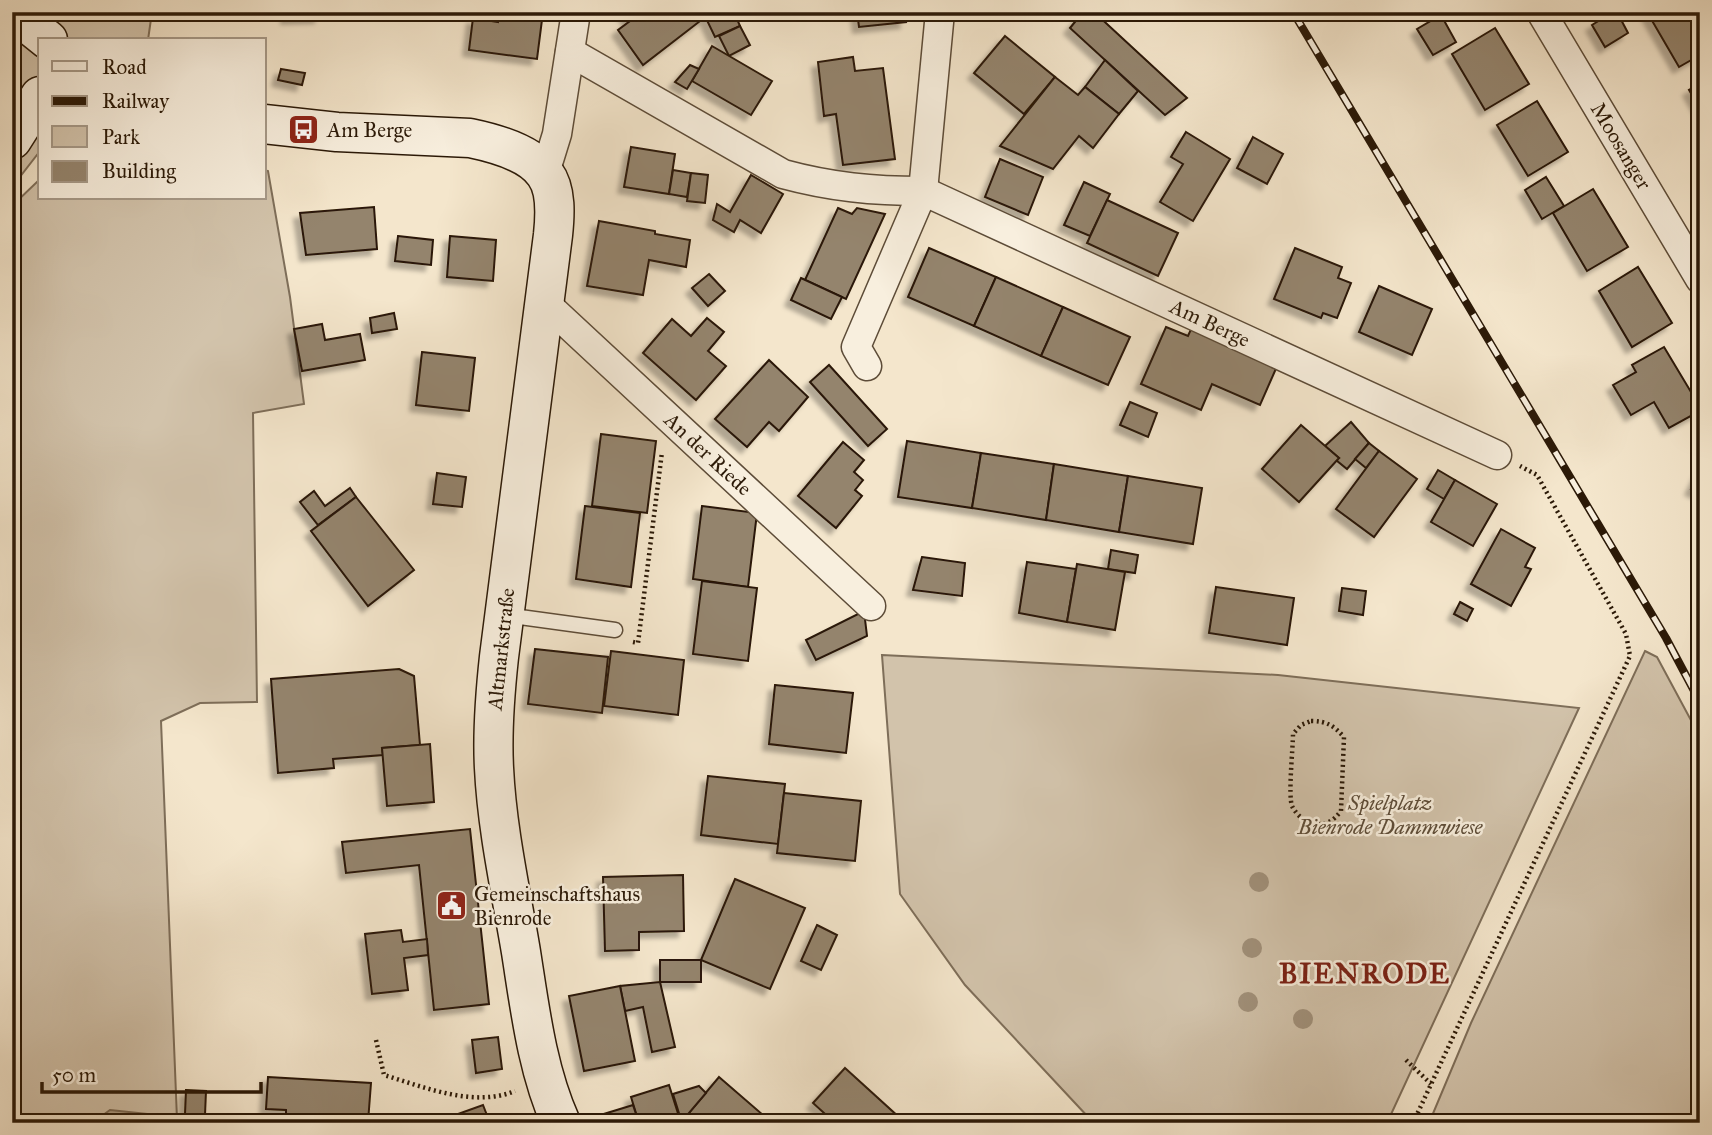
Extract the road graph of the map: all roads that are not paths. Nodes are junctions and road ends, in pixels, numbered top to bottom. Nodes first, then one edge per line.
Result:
1 (13, 12) edge
2 (576, 12) edge
3 (940, 12) edge
4 (1541, 12) edge
5 (46, 38) edge
6 (570, 52) junction
7 (38, 99) edge
8 (266, 124) edge
9 (12, 140) edge
10 (545, 173) junction
11 (923, 191) junction
12 (1700, 279) edge
13 (544, 302) junction
14 (867, 366) dead end
15 (1497, 455) road end
16 (872, 606) dead end
17 (504, 615) junction
18 (615, 630) road end
19 (561, 1123) edge

1 - 5 main road
2 - 6 street
3 - 11 street
4 - 12 street, Moosanger
6 - 10 street
6 - 11 street, Am Berge
7 - 9 main road
8 - 10 main road
10 - 13 main road, Altmarkstraße
11 - 14 street
11 - 15 street, Am Berge
13 - 16 street, An der Riede
13 - 17 main road, Altmarkstraße
17 - 18 lane
17 - 19 main road, Altmarkstraße

